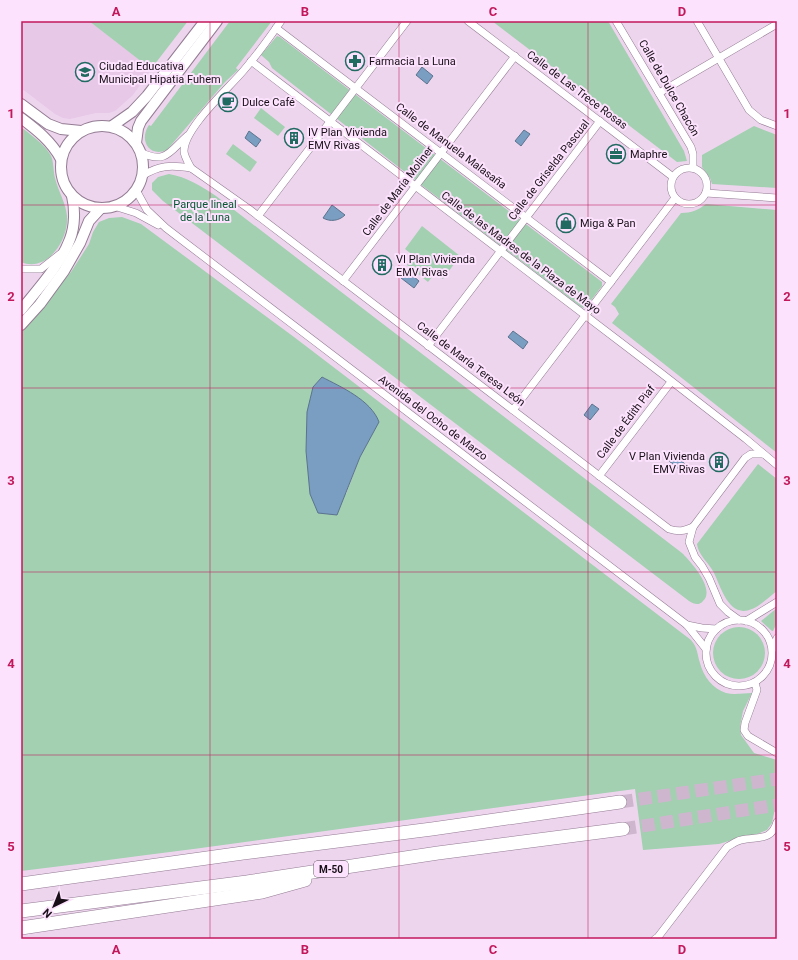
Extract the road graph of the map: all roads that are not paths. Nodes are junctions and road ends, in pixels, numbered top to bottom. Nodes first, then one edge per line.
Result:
1 (205, 21) edge
2 (217, 21) edge
3 (281, 21) edge
4 (407, 21) edge
5 (468, 21) edge
6 (616, 21) edge
7 (697, 21) edge
8 (777, 24) edge
9 (276, 28) junction
10 (515, 56) junction
11 (719, 58) junction
12 (251, 61) junction
13 (356, 88) junction
14 (659, 93) junction
15 (21, 104) edge
16 (21, 118) edge
17 (331, 121) junction
18 (600, 121) junction
19 (112, 126) junction
20 (777, 126) edge
21 (193, 130) junction
22 (81, 131) junction
23 (138, 147) junction
24 (441, 153) junction
25 (61, 159) junction
26 (191, 168) junction
27 (693, 168) junction
28 (142, 176) junction
29 (673, 176) junction
30 (416, 186) junction
31 (136, 190) junction
32 (706, 193) junction
33 (72, 196) junction
34 (675, 198) junction
35 (777, 198) edge
36 (114, 206) junction
37 (101, 208) junction
38 (258, 216) junction
39 (526, 218) junction
40 (166, 228) junction
41 (65, 250) junction
42 (500, 251) junction
43 (21, 270) edge
44 (343, 281) junction
45 (611, 282) junction
46 (21, 310) edge
47 (585, 316) junction
48 (21, 326) edge
49 (428, 346) junction
50 (671, 382) junction
51 (513, 410) junction
52 (746, 439) junction
53 (763, 454) junction
54 (745, 458) junction
55 (777, 465) edge
56 (599, 476) junction
57 (693, 527) junction
58 (777, 602) edge
59 (742, 620) junction
60 (687, 625) junction
61 (716, 629) junction
62 (777, 638) edge
63 (706, 649) junction
64 (773, 650) junction
65 (755, 683) junction
66 (777, 753) edge
67 (620, 802) tunnel mouth
68 (777, 822) edge
69 (623, 829) tunnel mouth
70 (362, 864) junction
71 (21, 884) edge
72 (21, 911) edge
73 (21, 928) edge
74 (655, 939) edge

1 - 19 street
2 - 23 street
3 - 9 street
4 - 13 street
5 - 10 street, Calle de Las Trece Rosas
6 - 14 street, Calle de Dulce Chacón
7 - 11 street
8 - 11 street
9 - 12 street
9 - 13 street, Calle de Manuela Malasaña
10 - 18 street, Calle de Las Trece Rosas
10 - 24 street, Calle de María Moliner
11 - 14 street
11 - 20 street
12 - 17 street, Calle de las Madres de la Plaza de Mayo
12 - 21 street
13 - 17 street
13 - 24 street, Calle de Manuela Malasaña
14 - 27 street, Calle de Dulce Chacón
15 - 22 street
16 - 25 street
17 - 30 street, Calle de las Madres de la Plaza de Mayo
17 - 38 street
18 - 29 street, Calle de Las Trece Rosas
18 - 39 street, Calle de Griselda Pascual
19 - 22 street
19 - 23 street
21 - 23 street
21 - 26 street
22 - 25 street
23 - 28 street
24 - 30 street, Calle de María Moliner
24 - 39 street, Calle de Manuela Malasaña
25 - 33 street
26 - 28 street, Calle de María Teresa León
26 - 38 street, Calle de María Teresa León
27 - 29 street
27 - 32 street
28 - 31 street
29 - 34 street
30 - 42 street, Calle de las Madres de la Plaza de Mayo
30 - 44 street, Calle de María Moliner
31 - 36 street
31 - 40 street, Avenida del Ocho de Marzo
32 - 34 street
32 - 35 street
33 - 37 street
33 - 41 street
34 - 45 street
36 - 37 street
36 - 40 street, Avenida del Ocho de Marzo
37 - 48 street
38 - 44 street, Calle de María Teresa León
39 - 42 street, Calle de Griselda Pascual
39 - 45 street, Calle de Manuela Malasaña
40 - 60 street, Avenida del Ocho de Marzo
41 - 43 street
41 - 46 street
42 - 47 street, Calle de las Madres de la Plaza de Mayo
42 - 49 street, Calle de Griselda Pascual
44 - 49 street, Calle de María Teresa León
45 - 47 street
47 - 50 street, Calle de las Madres de la Plaza de Mayo
47 - 51 street
49 - 51 street, Calle de María Teresa León
50 - 52 street, Calle de las Madres de la Plaza de Mayo
50 - 56 street, Calle de Édith Piaf
51 - 56 street, Calle de María Teresa León
52 - 53 street, Calle de las Madres de la Plaza de Mayo
52 - 54 street
53 - 54 street
53 - 55 street, Calle de las Madres de la Plaza de Mayo
54 - 57 street
56 - 57 street, Calle de María Teresa León
57 - 59 street
58 - 59 street
59 - 61 street
59 - 64 street
60 - 61 street, Avenida del Ocho de Marzo
60 - 63 street, Avenida del Ocho de Marzo
61 - 63 street
62 - 64 street
63 - 65 street
64 - 65 street
65 - 66 street
67 - 71 highway
68 - 74 street
69 - 70 highway, M-50
70 - 72 highway, M-50
70 - 73 highway

